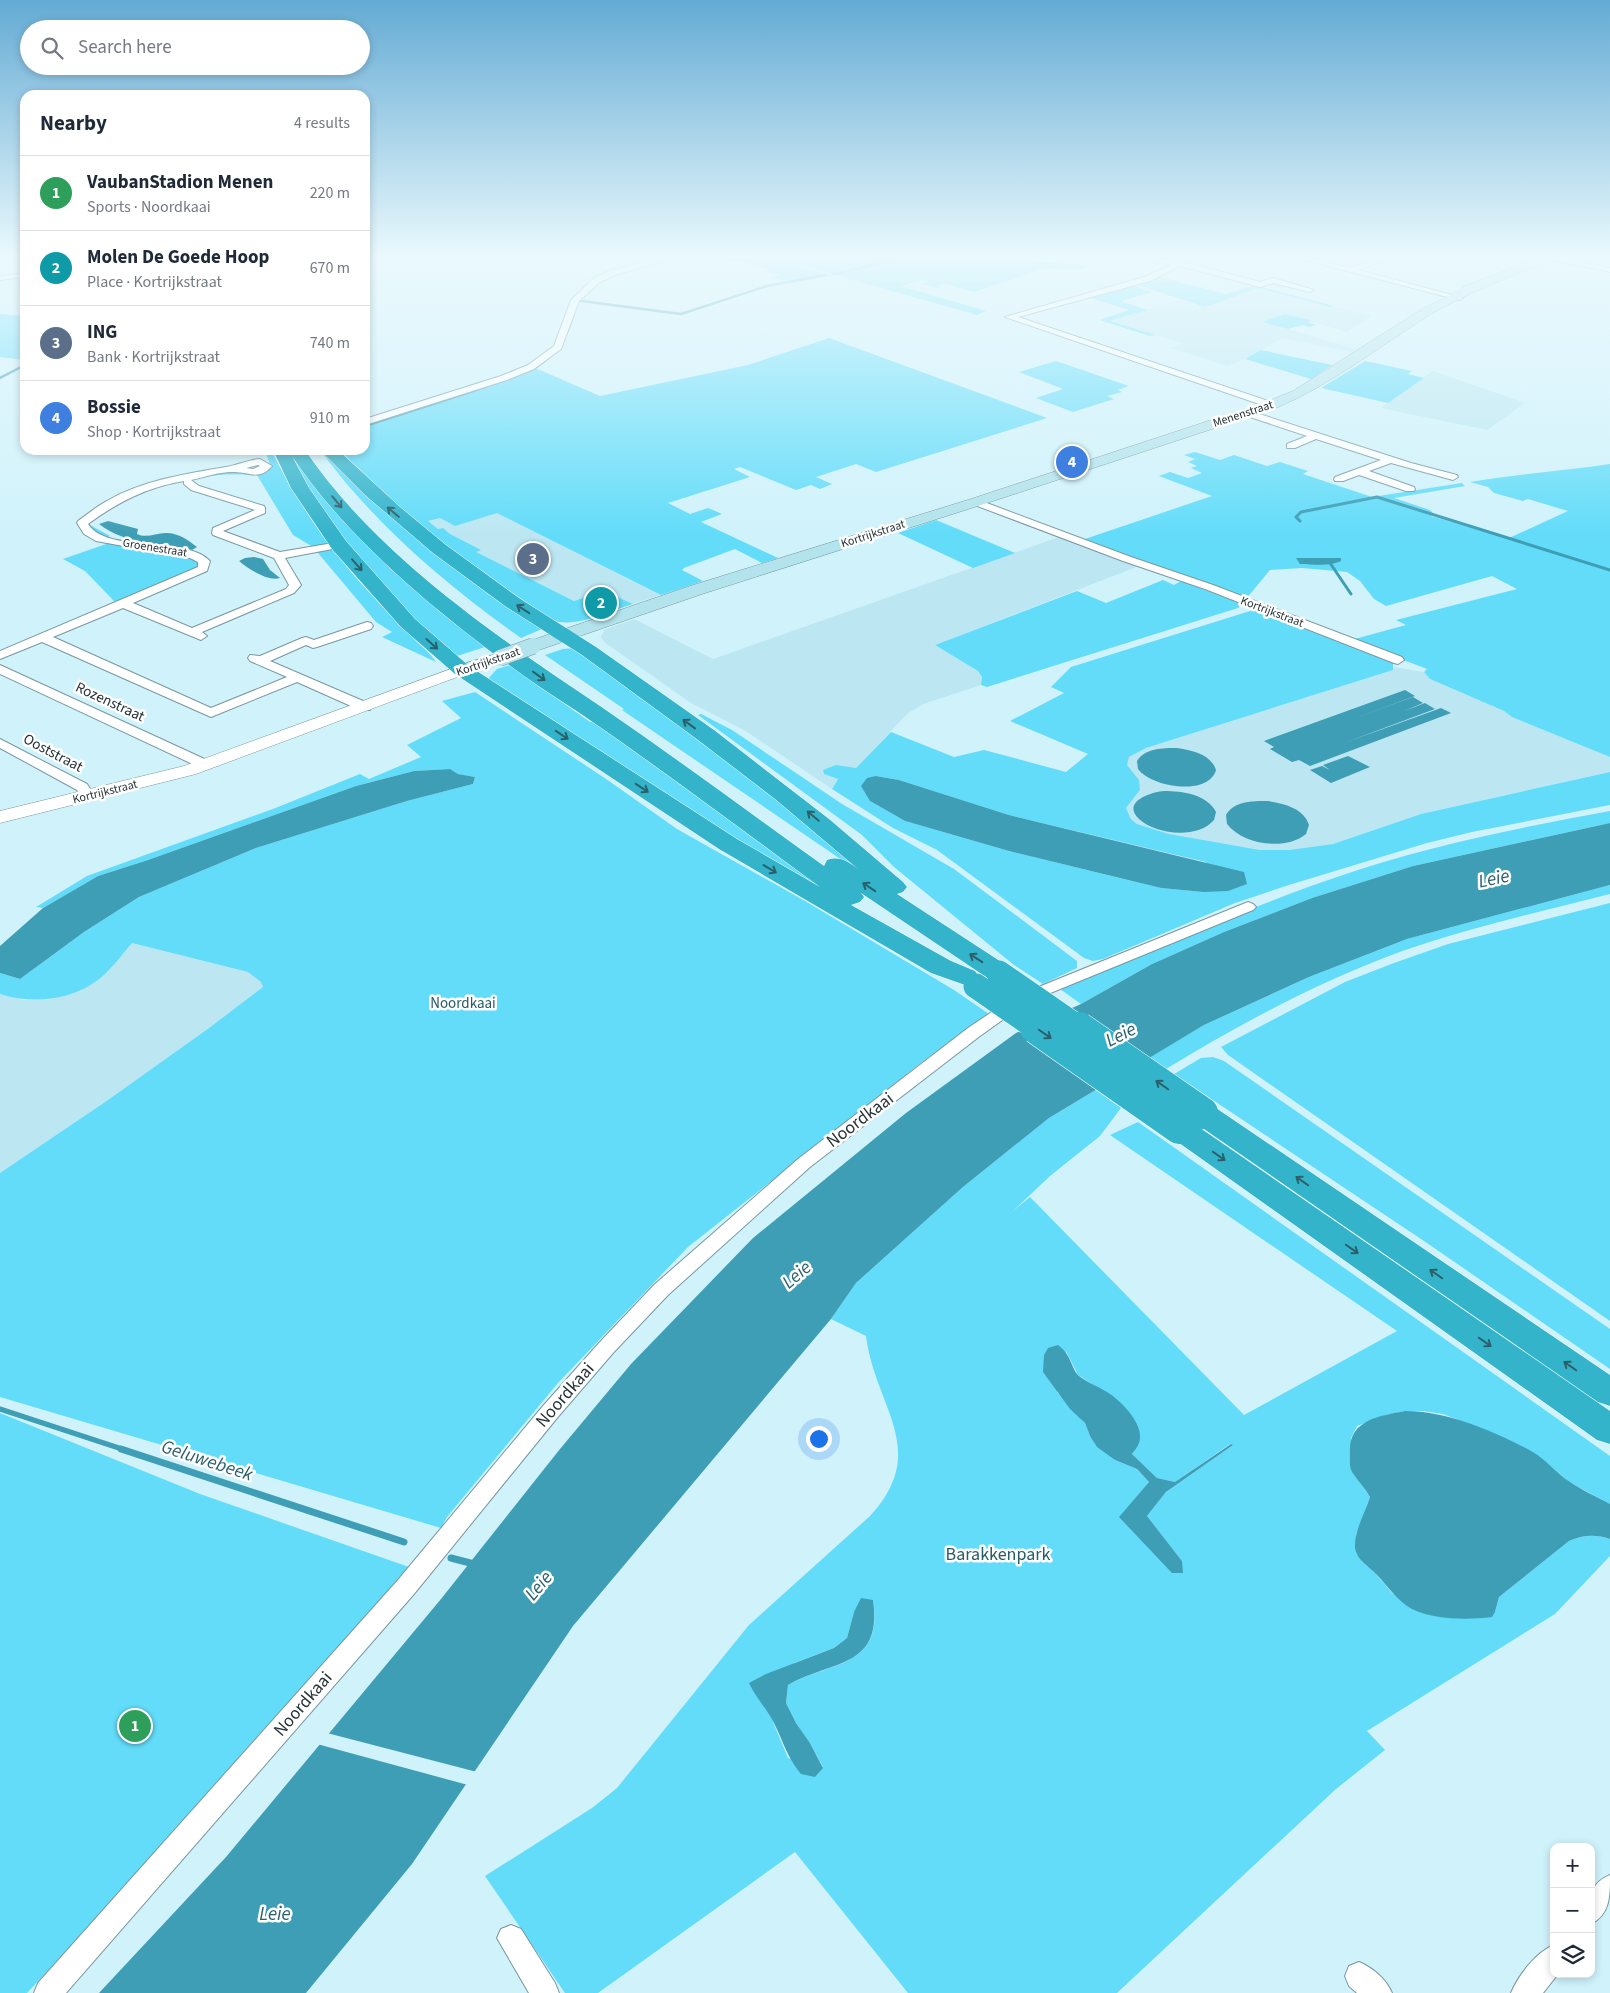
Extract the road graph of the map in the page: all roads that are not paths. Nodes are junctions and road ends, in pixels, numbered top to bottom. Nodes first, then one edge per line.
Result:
1 (557, 348) edge
2 (1101, 348) edge
3 (1370, 348) edge
4 (1271, 405) junction
5 (1247, 413) junction
6 (370, 420) edge
7 (1317, 435) junction
8 (1156, 442) joint
9 (1291, 446) dead end
10 (284, 455) edge
11 (300, 455) edge
12 (317, 455) edge
13 (333, 455) edge
14 (1390, 460) junction
15 (239, 468) dead end
16 (1358, 472) junction
17 (1453, 476) dead end
18 (1339, 479) dead end
19 (188, 482) dead end
20 (1410, 489) dead end
21 (976, 502) junction
22 (339, 545) junction
23 (279, 556) junction
24 (122, 603) junction
25 (367, 626) dead end
26 (197, 634) joint
27 (565, 635) junction
28 (42, 638) junction
29 (0, 655) edge
30 (1398, 660) dead end
31 (0, 669) edge
32 (462, 670) junction
33 (298, 677) junction
34 (365, 707) junction
35 (0, 743) edge
36 (206, 765) junction
37 (88, 796) junction
38 (0, 817) edge
39 (1248, 907) dead end
40 (953, 943) junction
41 (980, 979) junction
42 (1191, 1120) junction
43 (1610, 1393) edge
44 (1610, 1430) edge
45 (419, 1570) joint
46 (1610, 1888) edge
47 (1595, 1906) edge
48 (511, 1938) dead end
49 (1550, 1963) edge
50 (48, 1993) edge
51 (545, 1993) edge
52 (1525, 1993) edge

1 - 6 street
2 - 4 street
3 - 4 main road, Menenstraat
4 - 5 main road, Menenstraat
5 - 7 street
5 - 8 main road, Menenstraat
7 - 9 street
7 - 14 street
8 - 21 main road, Kortrijkstraat
10 - 22 highway
11 -> 41 highway
40 -> 12 highway
27 -> 13 highway
14 - 16 street
14 - 17 street
15 - 24 street, Groenestraat
16 - 18 street
16 - 20 street
19 - 23 street
21 - 27 main road, Kortrijkstraat
21 - 30 street, Kortrijkstraat
22 - 23 street
22 -> 32 highway
23 - 26 street
24 - 26 street
24 - 28 street, Groenestraat
25 - 33 street
27 - 32 main road, Kortrijkstraat, bridge
40 -> 27 highway
28 - 29 street, Groenestraat
28 - 33 street
31 - 36 street, Rozenstraat
32 - 34 street, Kortrijkstraat
32 -> 41 highway
33 - 34 street
34 - 36 street, Kortrijkstraat
35 - 37 street, Ooststraat
36 - 37 street, Kortrijkstraat
37 - 38 street, Kortrijkstraat
39 - 45 street, Noordkaai
41 -> 40 highway
41 - 42 highway, bridge
43 -> 42 highway
42 -> 44 highway
45 - 50 street, Noordkaai
46 - 47 street
48 - 51 street
49 - 52 street

